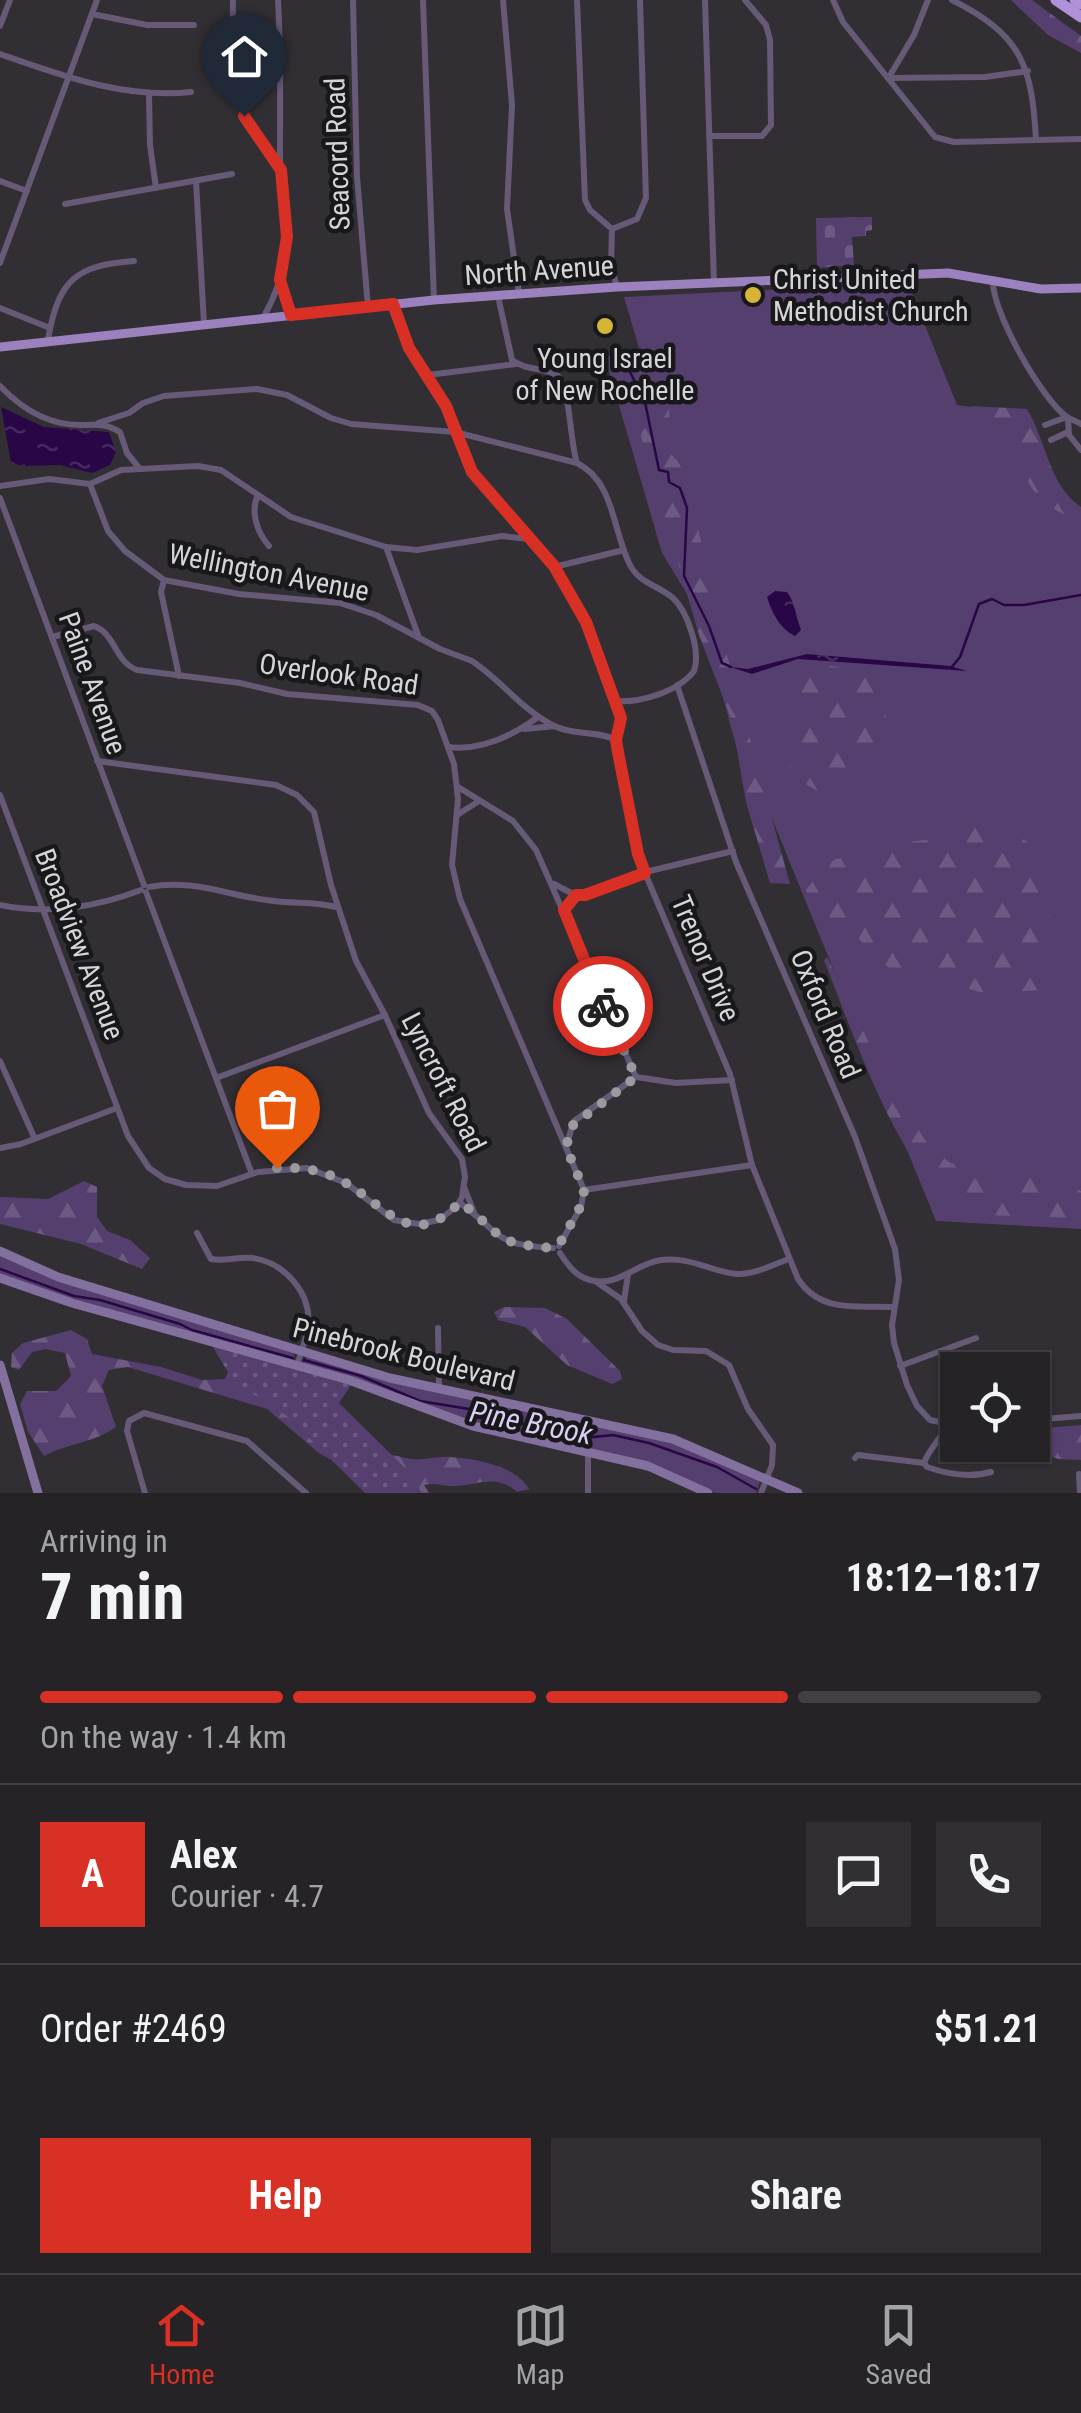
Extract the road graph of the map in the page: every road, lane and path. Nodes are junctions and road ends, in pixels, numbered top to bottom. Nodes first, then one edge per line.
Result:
1 (10, 0) edge
2 (97, 0) edge
3 (233, 0) edge
4 (278, 0) edge
5 (353, 0) edge
6 (423, 0) edge
7 (502, 0) edge
8 (577, 0) edge
9 (640, 0) edge
10 (706, 0) edge
11 (745, 0) edge
12 (833, 0) edge
13 (928, 0) edge
14 (952, 0) edge
15 (1056, 0) edge
16 (92, 14) junction
17 (1081, 17) edge
18 (194, 25) dead end
19 (0, 26) edge
20 (0, 54) edge
21 (1028, 71) junction
22 (69, 78) junction
23 (888, 78) junction
24 (191, 92) dead end
25 (149, 94) junction
26 (710, 136) junction
27 (280, 139) junction
28 (1081, 139) edge
29 (1036, 140) junction
30 (260, 141) junction
31 (281, 170) junction
32 (232, 174) dead end
33 (196, 181) junction
34 (0, 182) edge
35 (156, 188) junction
36 (28, 191) junction
37 (65, 204) dead end
38 (612, 229) junction
39 (134, 261) dead end
40 (0, 263) edge
41 (612, 266) junction
42 (993, 279) junction
43 (280, 280) junction
44 (714, 283) junction
45 (617, 287) junction
46 (604, 288) junction
47 (1081, 288) edge
48 (519, 292) junction
49 (497, 294) junction
50 (434, 300) junction
51 (393, 304) junction
52 (368, 307) junction
53 (0, 308) edge
54 (291, 315) junction
55 (263, 318) junction
56 (204, 324) junction
57 (50, 328) junction
58 (48, 340) junction
59 (0, 346) edge
60 (516, 364) junction
61 (428, 375) junction
62 (0, 386) edge
63 (130, 413) junction
64 (1067, 417) junction
65 (98, 423) junction
66 (1081, 424) edge
67 (1045, 426) dead end
68 (120, 432) junction
69 (454, 432) junction
70 (1068, 432) junction
71 (1051, 440) dead end
72 (1081, 450) edge
73 (127, 454) junction
74 (578, 464) junction
75 (140, 469) junction
76 (122, 470) junction
77 (90, 484) junction
78 (0, 486) edge
79 (258, 495) junction
80 (0, 498) edge
81 (511, 519) junction
82 (502, 536) junction
83 (530, 540) junction
84 (269, 546) dead end
85 (386, 547) junction
86 (624, 550) junction
87 (554, 566) junction
88 (164, 580) junction
89 (419, 636) junction
90 (52, 637) junction
91 (179, 676) junction
92 (677, 685) junction
93 (615, 700) junction
94 (632, 703) junction
95 (526, 709) junction
96 (538, 717) junction
97 (621, 718) junction
98 (555, 726) junction
99 (618, 727) junction
100 (523, 729) junction
101 (605, 734) junction
102 (616, 740) junction
103 (448, 747) junction
104 (464, 750) junction
105 (97, 761) junction
106 (454, 764) junction
107 (458, 786) junction
108 (0, 795) edge
109 (480, 800) junction
110 (458, 815) junction
111 (734, 851) junction
112 (645, 873) junction
113 (554, 884) junction
114 (145, 888) junction
115 (332, 889) junction
116 (576, 895) junction
117 (316, 901) junction
118 (0, 905) edge
119 (338, 907) junction
120 (43, 910) junction
121 (564, 910) junction
122 (385, 1015) junction
123 (0, 1061) edge
124 (636, 1077) junction
125 (216, 1078) junction
126 (732, 1080) junction
127 (117, 1108) junction
128 (554, 1119) junction
129 (574, 1121) junction
130 (34, 1138) junction
131 (566, 1147) junction
132 (0, 1148) edge
133 (752, 1165) junction
134 (252, 1174) junction
135 (464, 1187) junction
136 (584, 1190) junction
137 (460, 1202) junction
138 (474, 1213) junction
139 (196, 1233) dead end
140 (557, 1249) junction
141 (0, 1252) edge
142 (790, 1259) junction
143 (628, 1272) junction
144 (0, 1278) edge
145 (595, 1281) junction
146 (624, 1302) junction
147 (894, 1307) junction
148 (438, 1328) dead end
149 (976, 1338) dead end
150 (302, 1352) junction
151 (0, 1364) edge
152 (298, 1366) junction
153 (900, 1366) junction
154 (438, 1390) junction
155 (1081, 1416) edge
156 (1050, 1419) edge
157 (940, 1423) edge
158 (940, 1437) edge
159 (588, 1451) junction
160 (854, 1458) dead end
161 (924, 1463) junction
162 (991, 1472) dead end
163 (1079, 1474) edge
164 (767, 1479) junction
165 (38, 1493) edge
166 (145, 1493) edge
167 (306, 1493) edge
168 (588, 1493) edge
169 (708, 1493) edge
170 (761, 1493) edge
171 (798, 1493) edge
172 (1080, 1493) edge

1 - 19 street
2 - 16 street
3 - 30 street
4 - 27 street
5 - 52 street, Seacord Road
6 - 50 street
7 - 48 street
8 - 38 street
9 - 38 street
10 - 26 street
11 - 26 street
12 - 23 street
13 - 23 street
14 - 21 street
15 - 17 highway
16 - 18 street
16 - 22 street
20 - 22 street
21 - 23 street
21 - 29 street
22 - 25 street
22 - 36 street
23 - 29 street
24 - 25 street
25 - 35 street
26 - 44 street
27 - 30 street
27 - 31 street
28 - 29 street
30 - 31 street
31 - 43 street
32 - 33 street
33 - 35 street
33 - 56 street
34 - 36 street
35 - 37 street
36 - 40 street
38 - 41 street
39 - 57 street
41 - 45 street
41 - 46 street
42 - 44 main road, North Avenue
42 - 47 main road, North Avenue
42 - 64 street
43 - 54 street
43 - 55 street
44 - 45 main road, North Avenue
45 - 46 main road, North Avenue
46 - 48 main road, North Avenue
48 - 49 main road, North Avenue
49 - 50 main road, North Avenue
49 - 60 street
50 - 51 main road, North Avenue
51 - 52 main road, North Avenue
51 - 61 street
52 - 54 main road, North Avenue
53 - 57 street
54 - 55 main road, North Avenue
55 - 56 main road, North Avenue
56 - 58 main road, North Avenue
57 - 58 street
58 - 59 main road, North Avenue
60 - 61 street
60 - 74 street
61 - 69 street
62 - 65 street
63 - 65 street
63 - 68 street
63 - 69 street
64 - 66 street
64 - 67 street
64 - 70 street
65 - 68 street
68 - 73 street
69 - 74 street
69 - 81 street
70 - 71 street
70 - 72 street
73 - 75 street
73 - 76 street
74 - 86 street
75 - 76 street
75 - 79 street
76 - 77 street
77 - 78 street
77 - 88 street, Wellington Avenue
79 - 84 street
79 - 85 street
80 - 90 street, Paine Avenue
81 - 82 street
81 - 83 street
82 - 83 street
82 - 85 street
83 - 87 street
85 - 89 street
86 - 87 street
86 - 92 street
87 - 93 street
88 - 89 street, Wellington Avenue
88 - 91 street
89 - 95 street, Wellington Avenue
90 - 91 street, Overlook Road
90 - 105 street, Paine Avenue
91 - 103 street, Overlook Road
92 - 94 street
92 - 111 street, Oxford Road
93 - 94 street
93 - 97 street
94 - 97 street
95 - 96 street, Wellington Avenue
95 - 100 street
96 - 98 street, Wellington Avenue
96 - 100 street
97 - 99 street, Trenor Drive
98 - 100 street
98 - 101 street, Wellington Avenue
99 - 101 street
99 - 102 street, Trenor Drive
100 - 104 street
101 - 102 street, Wellington Avenue
102 - 112 street, Trenor Drive
103 - 104 street
103 - 106 street, Overlook Road
104 - 106 street
105 - 114 street, Paine Avenue
105 - 115 street, Lyncroft Road
106 - 107 street, Overlook Road
107 - 109 street
107 - 110 street, Overlook Road
108 - 120 street, Broadview Avenue
109 - 110 street
109 - 113 street
110 - 128 street, Overlook Road
111 - 112 street
111 - 147 street, Oxford Road
112 - 116 street
112 - 126 street, Trenor Drive
113 - 116 street
113 - 121 street
114 - 117 street
114 - 120 street
114 - 125 street, Paine Avenue
115 - 117 street
115 - 119 street, Lyncroft Road
116 - 121 street
117 - 119 street
118 - 120 street
119 - 122 street, Lyncroft Road
120 - 127 street, Broadview Avenue
121 - 124 street
122 - 125 street
122 - 135 street, Lyncroft Road
123 - 130 street
124 - 126 street
124 - 129 street
125 - 134 street, Paine Avenue
126 - 133 street, Trenor Drive
127 - 130 street
127 - 134 street
128 - 129 street
128 - 131 street, Overlook Road
129 - 131 street
130 - 132 street
131 - 136 street, Overlook Road
133 - 136 street
133 - 142 street, Trenor Drive
134 - 137 street
135 - 137 street, Lyncroft Road
135 - 138 street
136 - 140 street
137 - 138 street
138 - 140 street
139 - 150 street
140 - 145 street
141 - 150 street, Pinebrook Boulevard
142 - 143 street
142 - 147 street, Trenor Drive
143 - 145 street
143 - 146 street
144 - 152 street, Pinebrook Boulevard
145 - 146 street
146 - 164 street
147 - 153 street, Oxford Road
148 - 154 street
149 - 153 street
150 - 152 street
150 - 154 street, Pinebrook Boulevard
151 - 165 street
152 - 159 street, Pinebrook Boulevard
153 - 157 street, Oxford Road
154 - 164 street, Pinebrook Boulevard
155 - 156 street
158 - 161 street
159 - 168 street
159 - 169 street, Pinebrook Boulevard
160 - 161 street
161 - 162 street
163 - 172 street
164 - 170 street
164 - 171 street, Pinebrook Boulevard
166 - 167 street

